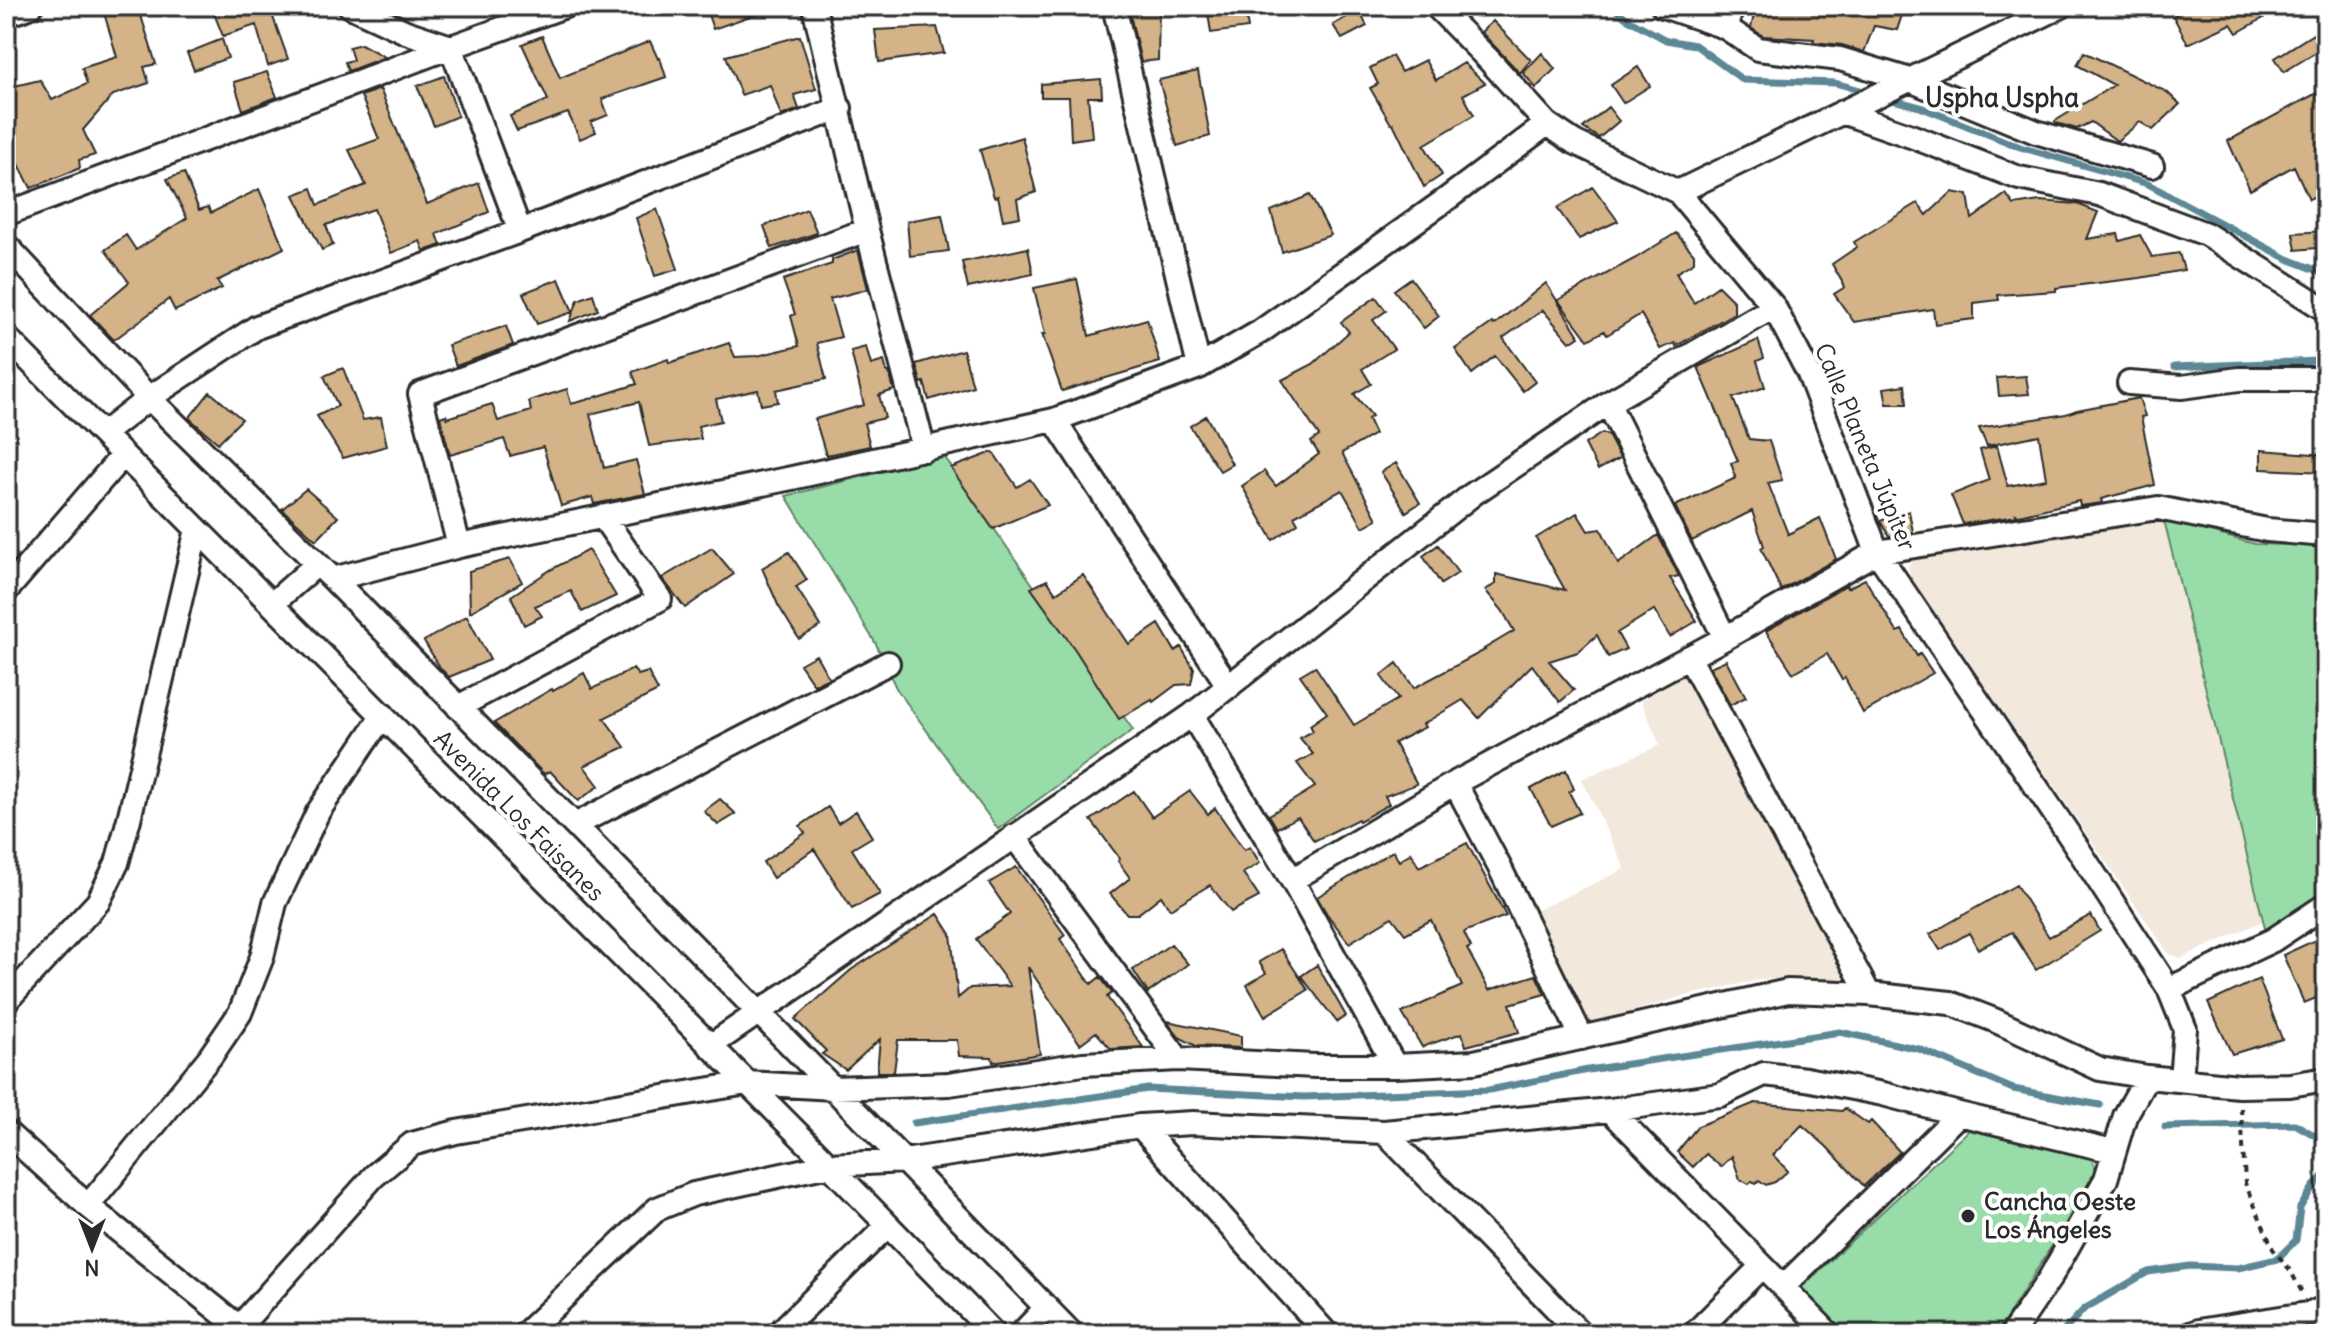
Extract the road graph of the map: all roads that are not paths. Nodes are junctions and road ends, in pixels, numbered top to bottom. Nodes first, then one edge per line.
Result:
1 (350, 6) edge
2 (565, 6) edge
3 (814, 6) edge
4 (1114, 6) edge
5 (1436, 6) edge
6 (1663, 6) edge
7 (2060, 6) edge
8 (1729, 17) edge
9 (451, 47) junction
10 (1910, 80) junction
11 (840, 108) junction
12 (1842, 112) junction
13 (1547, 124) junction
14 (2152, 166) dead end
15 (1678, 192) junction
16 (6, 214) edge
17 (867, 230) junction
18 (520, 231) junction
19 (6, 245) edge
20 (1774, 307) junction
21 (2326, 310) edge
22 (9, 345) edge
23 (1199, 367) junction
24 (2326, 379) edge
25 (2129, 383) dead end
26 (149, 398) junction
27 (1608, 403) junction
28 (1054, 420) junction
29 (103, 434) junction
30 (924, 450) junction
31 (123, 455) junction
32 (603, 517) junction
33 (197, 529) junction
34 (2326, 535) edge
35 (459, 546) junction
36 (1877, 552) junction
37 (325, 572) junction
38 (6, 591) edge
39 (272, 604) junction
40 (1725, 638) junction
41 (1689, 657) junction
42 (888, 663) dead end
43 (1229, 687) junction
44 (458, 707) junction
45 (383, 715) junction
46 (1192, 715) junction
47 (1455, 783) junction
48 (575, 825) junction
49 (1014, 836) junction
50 (1292, 880) junction
51 (2326, 905) edge
52 (2169, 989) junction
53 (1869, 994) junction
54 (6, 1001) edge
55 (759, 1012) junction
56 (1582, 1038) junction
57 (710, 1046) junction
58 (1178, 1059) junction
59 (1395, 1066) junction
60 (2147, 1077) junction
61 (2326, 1079) edge
62 (2181, 1080) junction
63 (747, 1083) junction
64 (833, 1088) junction
65 (1610, 1110) junction
66 (1959, 1114) junction
67 (1140, 1126) junction
68 (6, 1132) edge
69 (1384, 1132) junction
70 (2113, 1151) junction
71 (904, 1161) junction
72 (829, 1165) junction
73 (88, 1206) junction
74 (887, 1226) junction
75 (1762, 1266) junction
76 (1783, 1287) junction
77 (2326, 1307) edge
78 (1046, 1308) junction
79 (236, 1331) edge
80 (525, 1334) edge
81 (778, 1334) edge
82 (994, 1334) edge
83 (1021, 1334) edge
84 (1072, 1334) edge
85 (1327, 1334) edge
86 (1581, 1334) edge
87 (1694, 1334) edge
88 (1829, 1334) edge
89 (2012, 1334) edge
90 (2190, 1334) edge

1 - 9 street
2 - 9 street
3 - 11 street
4 - 23 street
5 - 13 street, Calle Planeta Júpiter
6 - 8 street
7 - 10 street
8 - 10 street
9 - 16 street
9 - 18 street
10 - 12 street
10 - 14 street
11 - 17 street
11 - 18 street
12 - 15 street
12 - 21 street
13 - 15 street, Calle Planeta Júpiter
13 - 23 street
15 - 20 street, Calle Planeta Júpiter
17 - 30 street
17 - 35 street
18 - 26 street
19 - 26 street
20 - 27 street
20 - 36 street, Calle Planeta Júpiter
22 - 29 street, Avenida Los Faisanes
23 - 28 street
24 - 25 street
26 - 29 street
26 - 37 street, Avenida Los Faisanes
27 - 40 street
27 - 43 street
28 - 30 street
28 - 43 street
29 - 31 street, Avenida Los Faisanes
30 - 32 street
31 - 33 street, Avenida Los Faisanes
31 - 38 street
32 - 35 street
32 - 44 street
33 - 39 street, Avenida Los Faisanes
33 - 54 street
34 - 36 street
35 - 37 street
36 - 40 street
36 - 52 street, Calle Planeta Júpiter
37 - 39 street
37 - 44 street, Avenida Los Faisanes
39 - 45 street, Avenida Los Faisanes
40 - 41 street
41 - 47 street
41 - 53 street
42 - 48 street
43 - 46 street
44 - 48 street, Avenida Los Faisanes
45 - 57 street, Avenida Los Faisanes
45 - 73 street
46 - 49 street
46 - 50 street
47 - 50 street
47 - 56 street
48 - 55 street, Avenida Los Faisanes
49 - 55 street
49 - 58 street
50 - 59 street
51 - 52 street
52 - 62 street, Calle Planeta Júpiter
53 - 56 street
53 - 60 street
55 - 57 street
55 - 64 street, Avenida Los Faisanes
56 - 59 street
57 - 63 street, Avenida Los Faisanes
58 - 59 street
58 - 64 street
60 - 62 street
60 - 70 street
61 - 62 street
63 - 64 street
63 - 72 street, Avenida Los Faisanes
63 - 79 street
64 - 71 street, Avenida Los Faisanes
65 - 66 street
65 - 69 street
65 - 75 street
66 - 70 street
66 - 76 street
67 - 69 street
67 - 71 street
67 - 85 street
68 - 73 street
69 - 86 street
70 - 89 street
71 - 72 street
71 - 78 street, Avenida Los Faisanes
72 - 74 street, Avenida Los Faisanes
72 - 80 street
73 - 79 street
74 - 81 street
74 - 82 street, Avenida Los Faisanes
75 - 76 street
75 - 87 street
76 - 88 street
77 - 90 street
78 - 83 street
78 - 84 street, Avenida Los Faisanes

